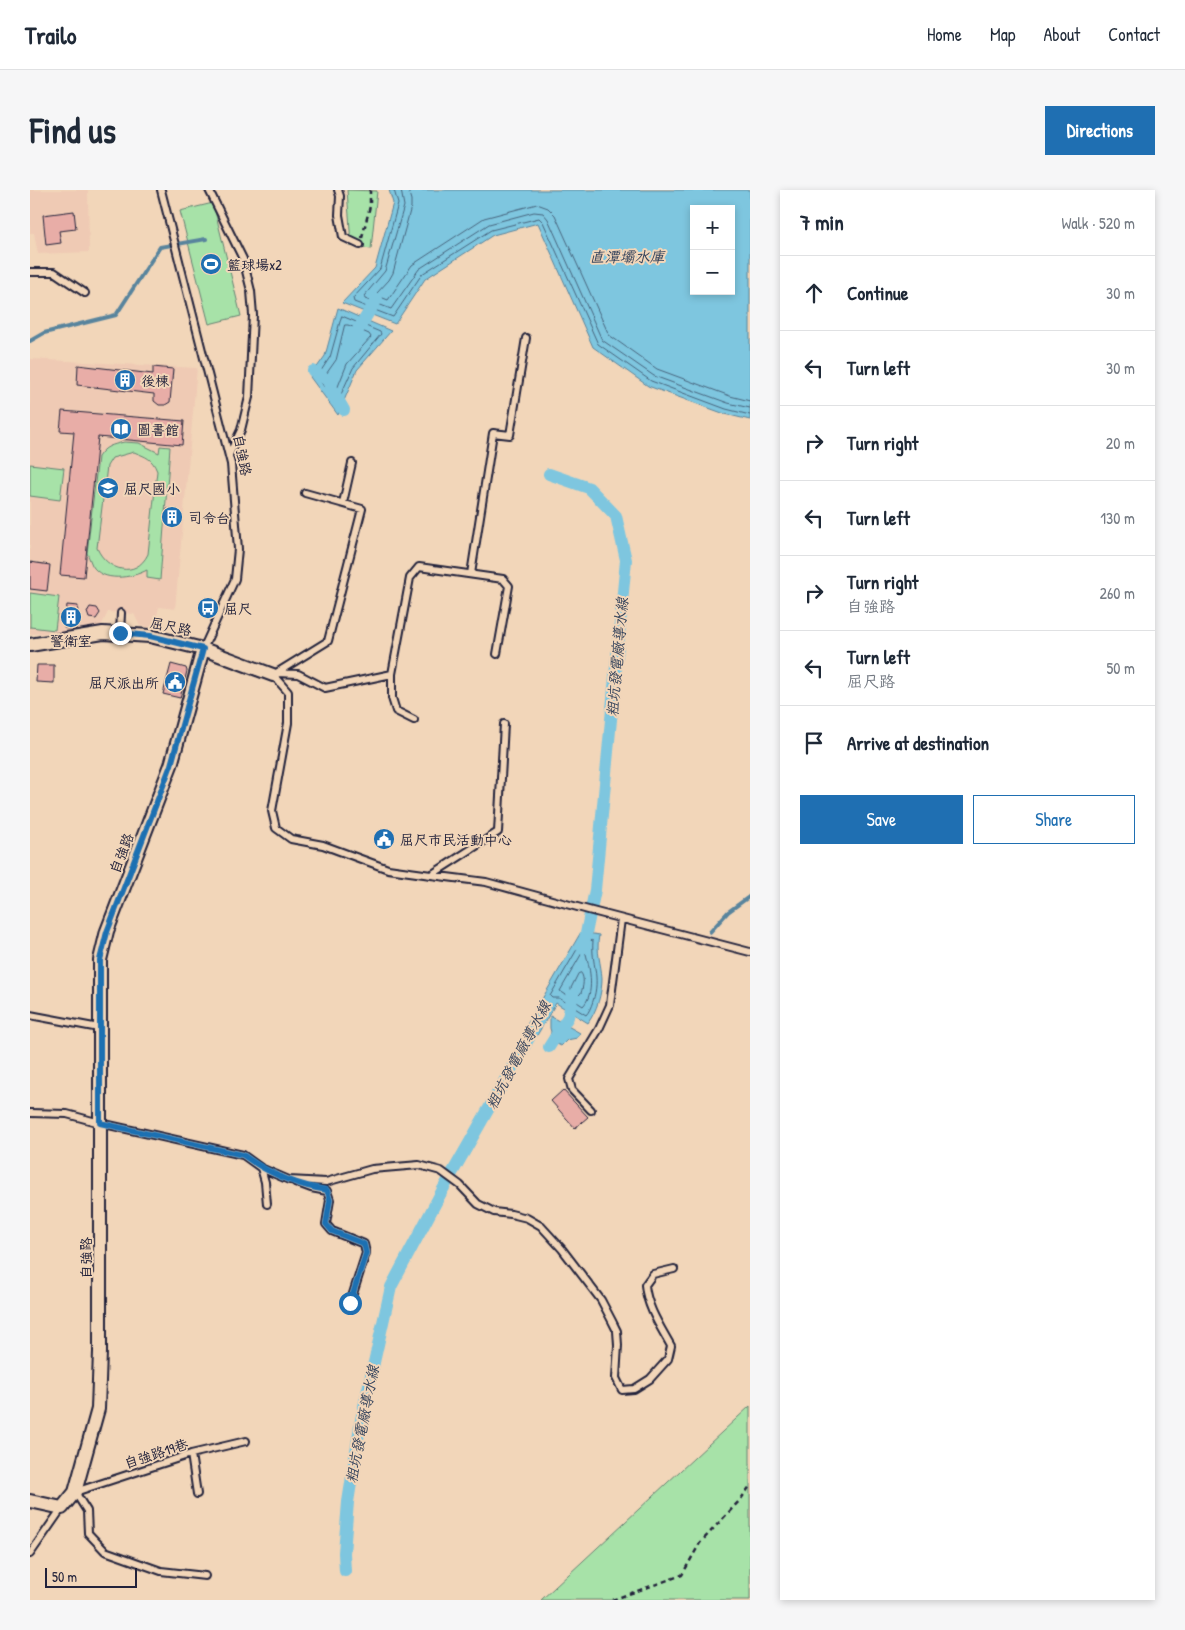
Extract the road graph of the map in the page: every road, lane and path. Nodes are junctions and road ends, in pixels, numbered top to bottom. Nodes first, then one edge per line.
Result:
1 (161, 190) edge
2 (210, 190) edge
3 (338, 190) edge
4 (370, 190) edge
5 (360, 245) joint
6 (30, 272) edge
7 (85, 294) dead end
8 (526, 338) dead end
9 (229, 455) junction
10 (352, 463) dead end
11 (305, 493) dead end
12 (343, 503) junction
13 (471, 574) junction
14 (121, 613) dead end
15 (120, 633) junction
16 (30, 645) edge
17 (203, 649) junction
18 (497, 654) dead end
19 (275, 674) junction
20 (392, 674) junction
21 (414, 720) dead end
22 (504, 724) dead end
23 (431, 876) junction
24 (621, 919) junction
25 (750, 952) edge
26 (30, 1015) edge
27 (99, 1028) junction
28 (591, 1110) dead end
29 (30, 1113) edge
30 (100, 1123) junction
31 (261, 1168) junction
32 (290, 1180) junction
33 (267, 1204) dead end
34 (674, 1269) dead end
35 (350, 1303) dead end
36 (246, 1441) dead end
37 (191, 1454) junction
38 (750, 1486) edge
39 (75, 1492) junction
40 (197, 1494) dead end
41 (30, 1501) edge
42 (62, 1508) junction
43 (30, 1554) edge
44 (205, 1576) dead end
45 (612, 1600) edge

1 - 9 lane, 自強路
2 - 9 lane
3 - 5 lane
4 - 5 path
6 - 7 lane
8 - 13 lane
9 - 17 lane, 自強路
10 - 12 lane
11 - 12 lane
12 - 19 lane
13 - 18 lane
13 - 20 lane
14 - 15 lane
15 - 16 street, 屈尺路
15 - 17 street, 屈尺路
17 - 19 street, 屈尺路
17 - 27 street, 自強路
19 - 20 lane
19 - 23 lane
20 - 21 lane
22 - 23 lane
23 - 24 lane
24 - 25 lane
24 - 28 lane
26 - 27 lane
27 - 30 street, 自強路
29 - 30 lane
30 - 31 lane
30 - 39 street, 自強路
31 - 32 lane
31 - 33 lane
32 - 34 lane
32 - 35 lane
36 - 37 lane, 自強路19巷
37 - 39 lane, 自強路19巷
37 - 40 lane
38 - 45 path
39 - 42 street, 自強路
39 - 44 lane
41 - 42 street
42 - 43 lane

